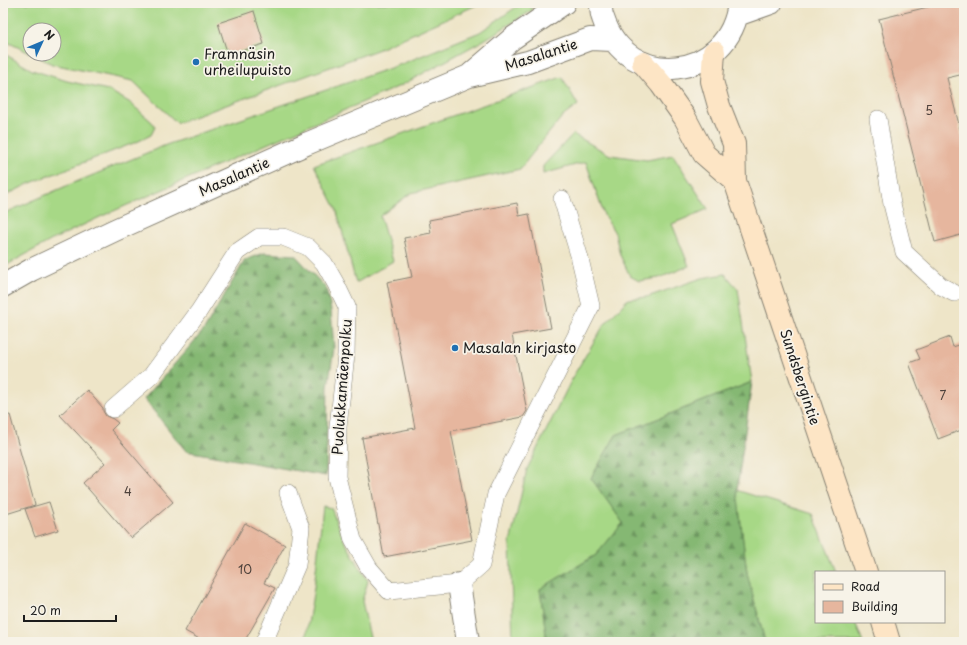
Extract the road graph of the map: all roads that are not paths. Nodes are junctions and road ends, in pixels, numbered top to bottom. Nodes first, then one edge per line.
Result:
1 (564, 3) edge
2 (601, 3) edge
3 (771, 3) edge
4 (738, 9) edge
5 (613, 40) junction
6 (714, 52) junction
7 (643, 63) junction
8 (469, 76) junction
9 (878, 119) dead end
10 (735, 181) junction
11 (562, 199) dead end
12 (3, 286) edge
13 (954, 293) dead end
14 (113, 409) dead end
15 (288, 493) dead end
16 (866, 571) edge
17 (459, 584) junction
18 (883, 623) edge
19 (264, 642) edge
20 (468, 642) edge
21 (889, 642) edge

1 - 8 street, Masalantie
2 - 5 street
3 - 4 street
4 - 6 street
5 - 7 street
5 - 8 street, Masalantie
6 - 7 street
6 - 10 main road, Sundsbergintie
7 - 10 main road
8 - 12 street, Masalantie
9 - 13 lane
10 - 16 main road, Sundsbergintie
11 - 17 lane
14 - 17 lane, Puolukkamäenpolku
15 - 19 lane
17 - 20 street
18 - 21 main road

